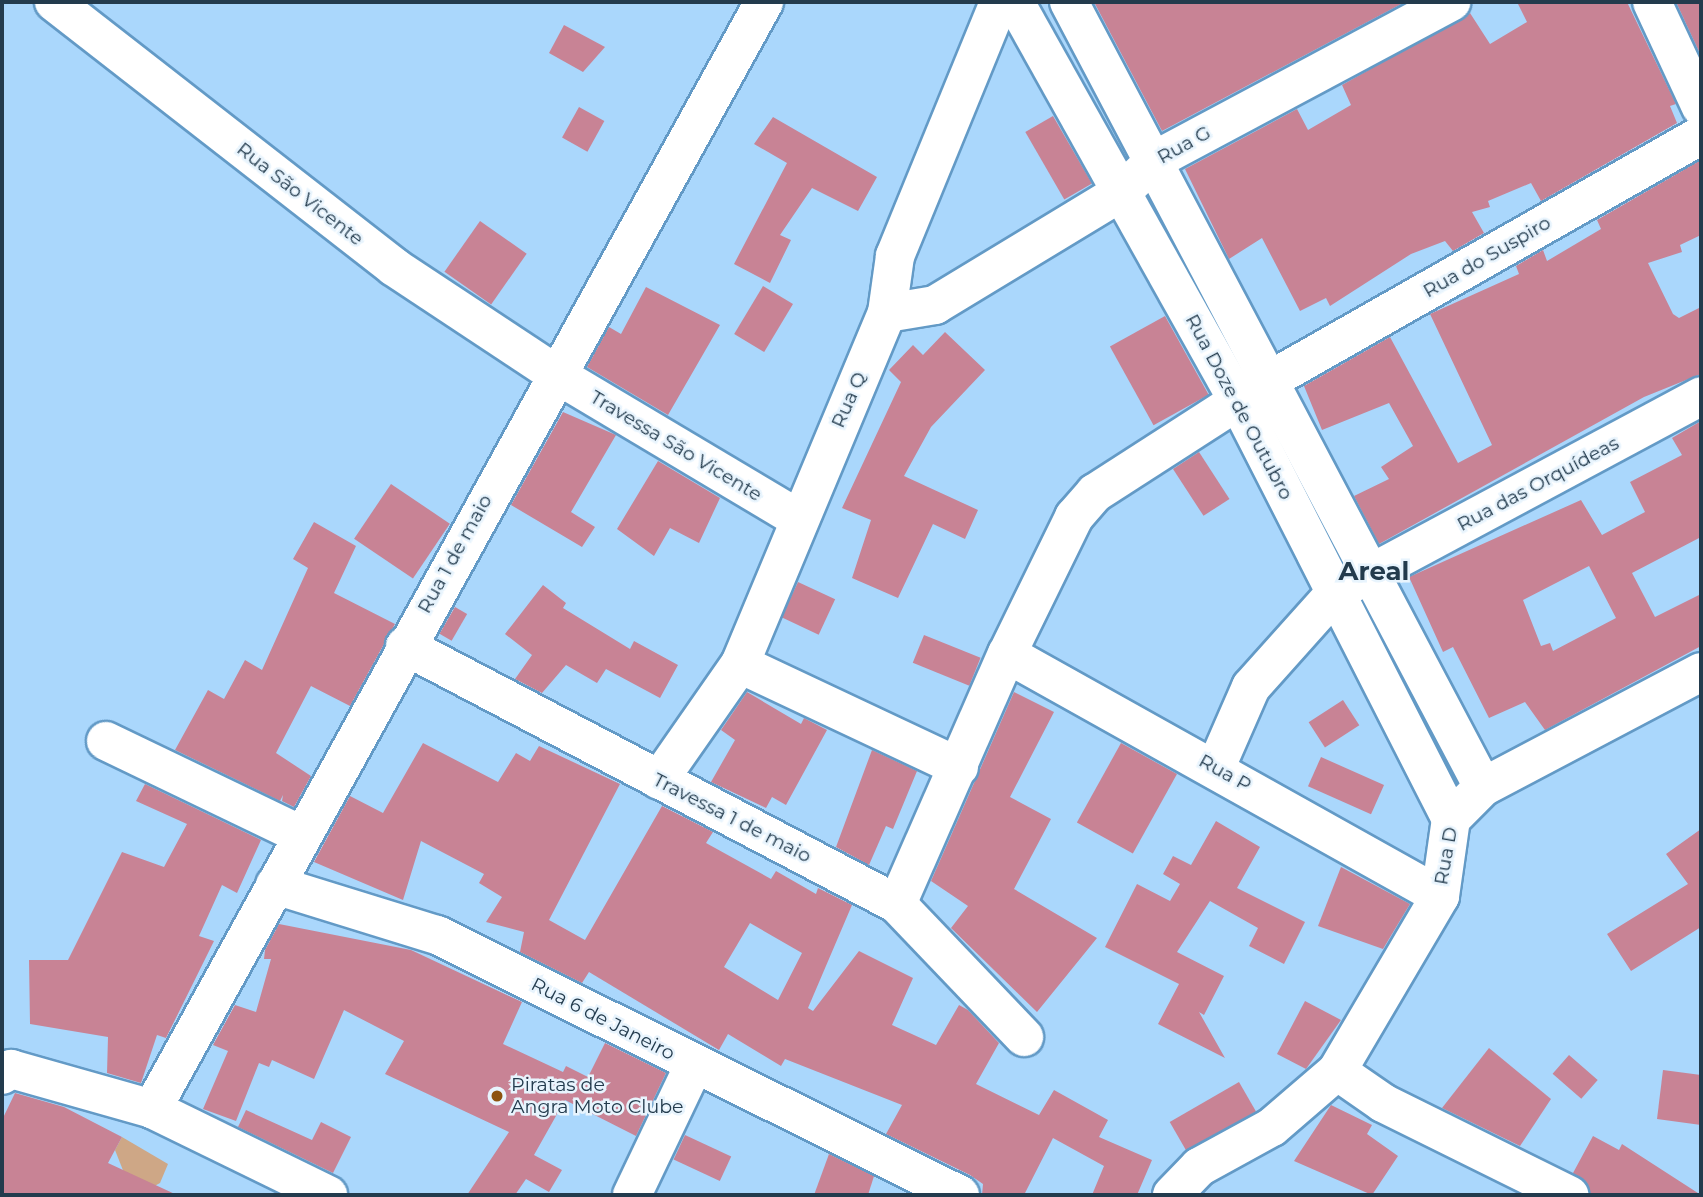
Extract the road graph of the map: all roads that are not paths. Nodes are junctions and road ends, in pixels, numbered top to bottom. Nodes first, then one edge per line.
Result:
1 (54, 2) edge
2 (764, 2) edge
3 (999, 2) edge
4 (1015, 2) edge
5 (1069, 2) edge
6 (1451, 2) edge
7 (1652, 2) edge
8 (1701, 107) edge
9 (1701, 135) edge
10 (1155, 160) junction
11 (1123, 191) junction
12 (887, 313) junction
13 (554, 373) junction
14 (1272, 379) junction
15 (1701, 396) edge
16 (1238, 401) junction
17 (797, 518) junction
18 (1374, 572) junction
19 (1336, 592) junction
20 (405, 646) junction
21 (1007, 654) junction
22 (740, 664) junction
23 (1701, 672) edge
24 (106, 741) dead end
25 (1216, 767) junction
26 (959, 768) junction
27 (659, 780) junction
28 (1483, 788) junction
29 (1451, 819) junction
30 (301, 835) junction
31 (275, 885) junction
32 (1440, 896) junction
33 (897, 904) junction
34 (1024, 1037) dead end
35 (694, 1065) junction
36 (1337, 1071) junction
37 (2, 1075) edge
38 (152, 1110) junction
39 (943, 1192) edge
40 (328, 1195) edge
41 (632, 1195) edge
42 (1172, 1195) edge
43 (1569, 1195) edge

1 - 13 street, Rua São Vicente
2 - 13 street, Rua 1 de maio
3 - 12 street, Rua Q
4 - 11 street, Rua Doze de Outubro
5 - 10 street
6 - 10 street, Rua G
7 - 8 street
9 - 14 street, Rua do Suspiro
10 - 11 street, Rua G
10 - 14 street
11 - 12 street, Rua G
11 - 16 street, Rua Doze de Outubro
12 - 17 street, Rua Q
13 - 17 street, Travessa São Vicente
13 - 20 street, Rua 1 de maio
14 - 16 street
14 - 18 street
15 - 18 street, Rua das Orquídeas
16 - 19 street, Rua Doze de Outubro
16 - 21 street
17 - 22 street, Rua Q
18 - 19 street, Rua das Orquídeas
18 - 28 street
19 - 25 street
19 - 29 street, Rua Doze de Outubro
20 - 27 street, Travessa 1 de maio
20 - 30 street, Rua 1 de maio
21 - 25 street, Rua P
21 - 26 street
22 - 26 street
22 - 27 street, Rua Q
23 - 28 street, Rua D
24 - 30 street
25 - 32 street, Rua P
26 - 33 street
27 - 33 street, Travessa 1 de maio
28 - 29 street, Rua D
29 - 32 street, Rua D
30 - 31 street, Rua 1 de maio
31 - 35 street, Rua 6 de Janeiro
31 - 38 street, Rua 1 de maio
32 - 36 street, Rua D
33 - 34 street, Travessa 1 de maio
35 - 39 street, Rua 6 de Janeiro
35 - 41 street
36 - 42 street
36 - 43 street
37 - 38 street
38 - 40 street

